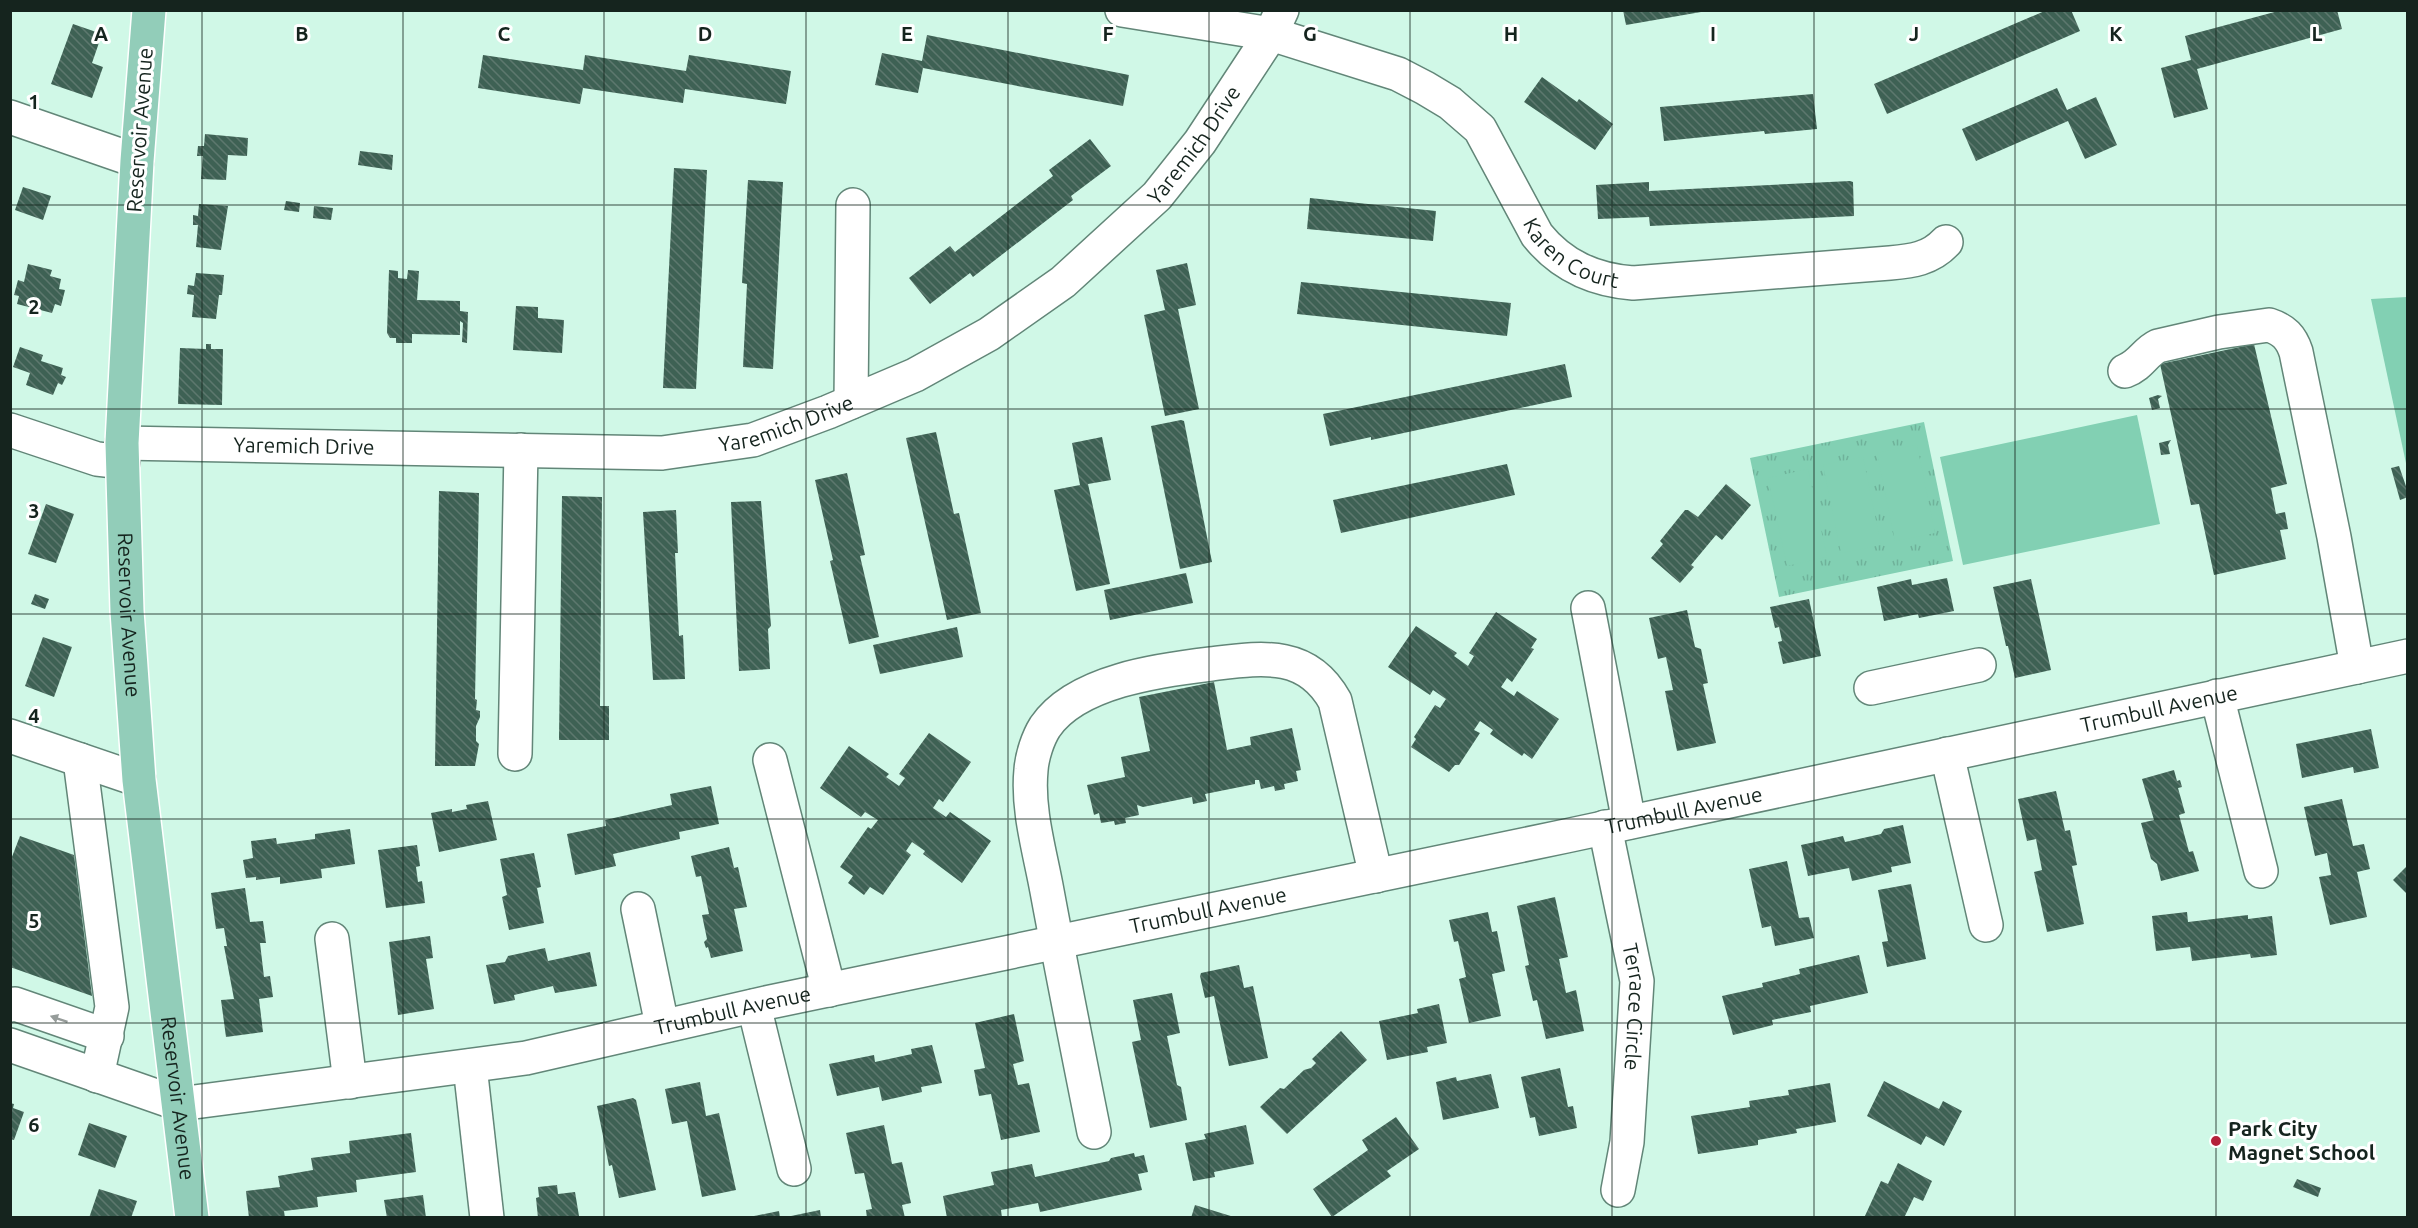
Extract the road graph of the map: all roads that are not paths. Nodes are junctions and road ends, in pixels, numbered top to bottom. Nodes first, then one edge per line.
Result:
1 (149, 10) edge
2 (1122, 10) edge
3 (1277, 22) edge
4 (10, 117) edge
5 (137, 161) junction
6 (853, 205) dead end
7 (1946, 242) dead end
8 (2125, 371) dead end
9 (851, 402) junction
10 (10, 430) edge
11 (521, 450) junction
12 (123, 452) junction
13 (1588, 608) dead end
14 (2408, 656) edge
15 (1979, 665) dead end
16 (2357, 668) junction
17 (1871, 688) dead end
18 (2217, 696) junction
19 (10, 736) edge
20 (515, 754) dead end
21 (1947, 754) junction
22 (80, 760) junction
23 (770, 760) dead end
24 (139, 780) junction
25 (1617, 825) junction
26 (2260, 871) dead end
27 (1376, 876) junction
28 (638, 909) dead end
29 (1986, 925) dead end
30 (332, 939) dead end
31 (1056, 942) junction
32 (829, 990) junction
33 (10, 1005) edge
34 (754, 1006) junction
35 (662, 1025) junction
36 (107, 1036) junction
37 (10, 1045) edge
38 (470, 1066) junction
39 (97, 1076) junction
40 (350, 1082) junction
41 (179, 1104) junction
42 (1094, 1132) dead end
43 (794, 1169) dead end
44 (1618, 1190) dead end
45 (192, 1218) edge
46 (487, 1218) edge

1 - 5 main road, Reservoir Avenue
2 - 3 street, Karen Court
3 - 7 street, Karen Court
3 - 9 street, Yaremich Drive
4 - 5 street
5 - 12 main road, Reservoir Avenue
6 - 9 street
8 - 16 street
9 - 11 street, Yaremich Drive
10 - 12 street, Yaremich Drive
11 - 12 street, Yaremich Drive
11 - 20 street
12 - 24 main road, Reservoir Avenue
13 - 25 street, Terrace Circle
14 - 16 street, Trumbull Avenue
15 - 17 street
16 - 18 street, Trumbull Avenue
18 - 21 street, Trumbull Avenue
18 - 26 street
19 - 22 street
21 - 25 street, Trumbull Avenue
21 - 29 street
22 - 24 street
22 - 36 street
23 - 32 street
24 - 41 main road, Reservoir Avenue
25 - 27 street, Trumbull Avenue
25 - 44 street, Terrace Circle
27 - 31 street, Trumbull Avenue
27 - 31 street
28 - 35 street
30 - 40 street
31 - 32 street, Trumbull Avenue
31 - 42 street
32 - 34 street, Trumbull Avenue
36 -> 33 street
34 - 35 street, Trumbull Avenue
34 - 43 street
35 - 38 street, Trumbull Avenue
36 - 39 street
37 - 39 street, Trumbull Avenue
38 - 40 street, Trumbull Avenue
38 - 46 street
39 - 41 street, Trumbull Avenue
40 - 41 street, Trumbull Avenue
41 - 45 main road, Reservoir Avenue

